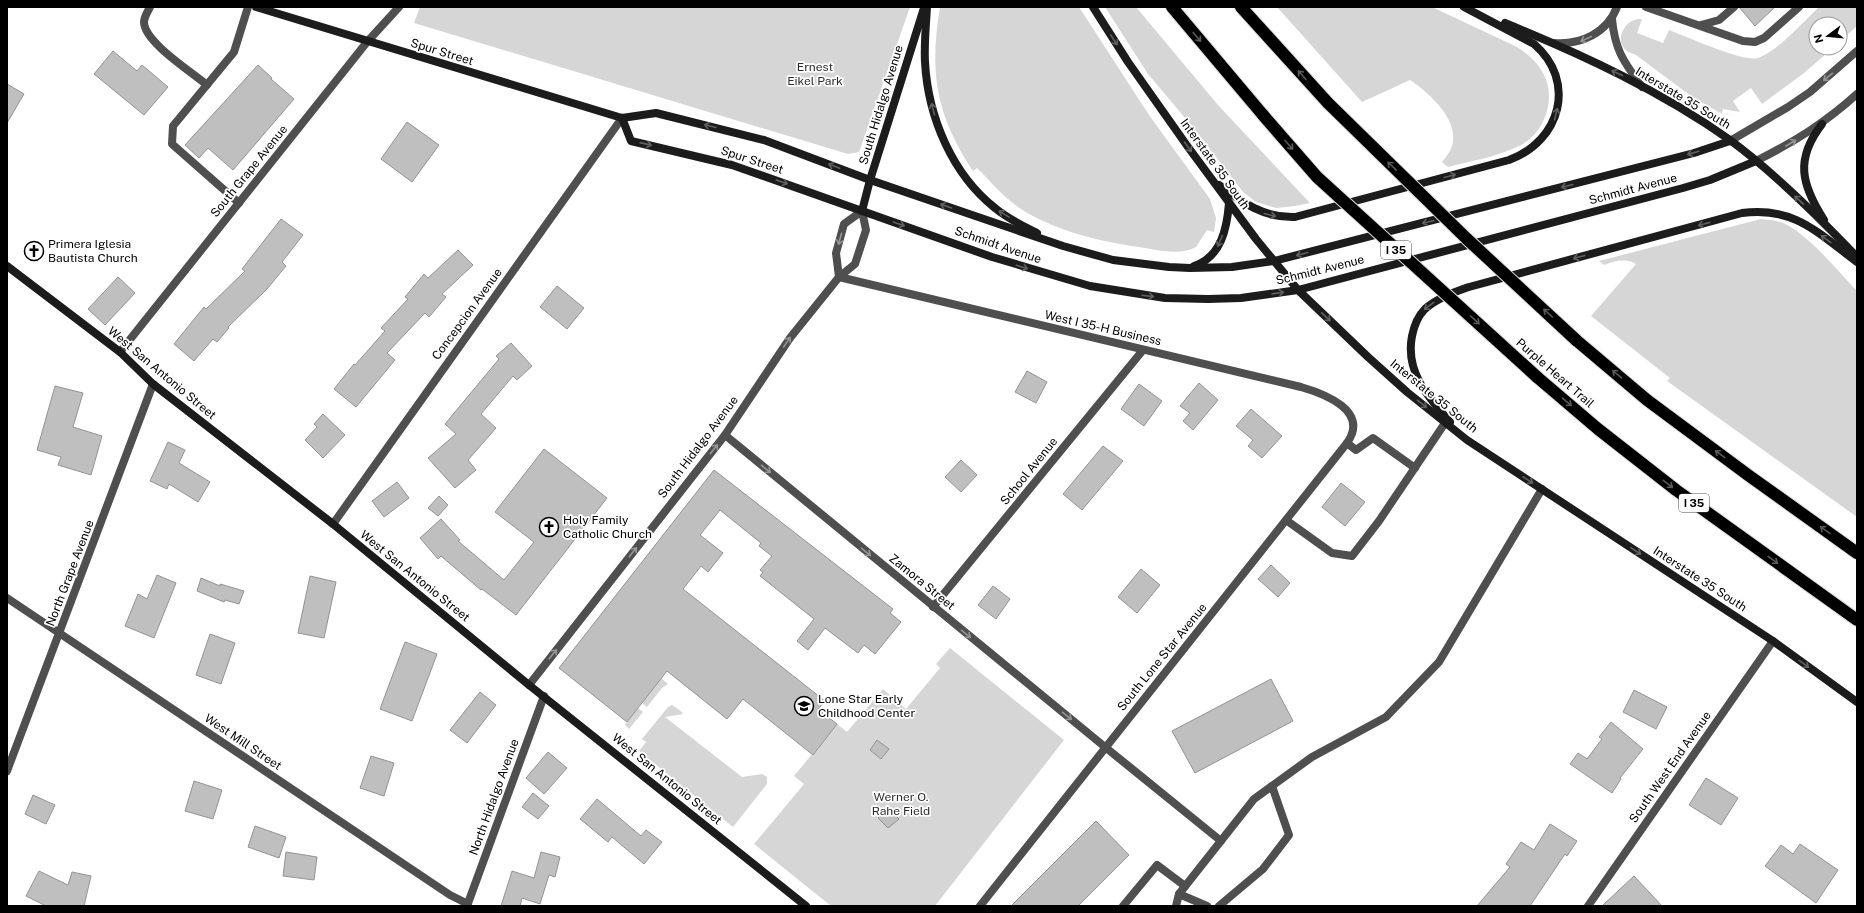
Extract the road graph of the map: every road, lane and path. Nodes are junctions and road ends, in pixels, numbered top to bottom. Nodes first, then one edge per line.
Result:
1 (150, 7) edge
2 (248, 7) edge
3 (256, 7) edge
4 (399, 7) edge
5 (925, 7) edge
6 (1093, 7) edge
7 (1172, 7) edge
8 (1241, 7) edge
9 (1465, 7) edge
10 (1617, 7) edge
11 (1623, 7) edge
12 (1646, 7) edge
13 (1734, 7) edge
14 (1799, 7) edge
15 (1613, 17) junction
16 (1697, 25) junction
17 (367, 42) junction
18 (1553, 43) junction
19 (1857, 51) edge
20 (207, 85) junction
21 (1642, 87) junction
22 (1857, 94) edge
23 (622, 118) junction
24 (1822, 124) junction
25 (1730, 140) junction
26 (1756, 161) junction
27 (870, 180) junction
28 (1213, 181) junction
29 (239, 203) junction
30 (1229, 203) junction
31 (862, 211) junction
32 (1832, 230) junction
33 (1063, 246) junction
34 (1857, 257) edge
35 (1274, 261) junction
36 (1857, 262) edge
37 (7, 266) edge
38 (1190, 268) junction
39 (839, 277) junction
40 (1298, 290) junction
41 (1143, 350) junction
42 (120, 352) junction
43 (153, 384) junction
44 (1353, 420) joint
45 (1445, 423) junction
46 (725, 435) junction
47 (1467, 440) junction
48 (1348, 443) junction
49 (1415, 468) junction
50 (1542, 489) junction
51 (1286, 520) junction
52 (333, 524) junction
53 (1857, 552) edge
54 (7, 598) edge
55 (933, 606) junction
56 (1857, 620) edge
57 (60, 634) junction
58 (1773, 641) junction
59 (529, 685) junction
60 (544, 696) junction
61 (1857, 702) edge
62 (1105, 747) junction
63 (7, 771) edge
64 (1272, 786) junction
65 (1221, 842) junction
66 (1185, 886) junction
67 (1179, 894) junction
68 (467, 905) edge
69 (806, 906) edge
70 (980, 906) edge
71 (1124, 906) edge
72 (1176, 906) edge
73 (1207, 906) edge
74 (1219, 906) edge
75 (1588, 906) edge

1 - 20 street
2 - 20 street
3 - 17 main road, Spur Street
4 - 17 street, South Grape Avenue
5 - 27 main road, South Hidalgo Avenue
33 -> 5 main road
6 -> 28 main road, Interstate 35 South
7 -> 56 highway, Purple Heart Trail / I 35, bridge
53 -> 8 highway, bridge
9 - 18 main road, Interstate 35 South
28 -> 9 main road
10 - 15 street
11 - 15 street
12 - 16 street
13 - 16 street
14 - 16 street
15 -> 18 street
15 - 21 street
17 - 23 main road, Spur Street
17 - 29 street, South Grape Avenue
21 -> 18 main road, Interstate 35 South
19 -> 25 street, Schmidt Avenue
20 - 29 street
21 - 25 main road, Interstate 35 South
22 - 24 street, Schmidt Avenue
27 -> 23 main road, Spur Street
23 -> 31 main road, Spur Street
23 - 52 street, Concepcion Avenue
26 -> 24 street, Schmidt Avenue
24 - 32 main road
25 - 26 main road, Interstate 35 South
25 -> 35 main road, Schmidt Avenue
32 -> 26 main road, Interstate 35 South
26 - 40 main road, Schmidt Avenue
27 - 31 main road, South Hidalgo Avenue
33 -> 27 main road, Schmidt Avenue
28 - 30 main road, Interstate 35 South
29 - 42 street, South Grape Avenue
30 - 35 main road, Interstate 35 South
30 -> 38 main road
31 - 39 street, South Hidalgo Avenue
31 -> 39 street
31 -> 40 main road, Schmidt Avenue
32 - 34 main road, Interstate 35 South
33 - 38 main road, Schmidt Avenue
35 - 38 main road, Schmidt Avenue
35 - 40 main road, Interstate 35 South
36 -> 47 main road
37 - 42 main road, West San Antonio Street
39 - 41 street, West I 35-H Business
46 -> 39 street, South Hidalgo Avenue
40 -> 45 main road, Interstate 35 South
41 - 44 street, West I 35-H Business
41 - 55 street, School Avenue
42 - 43 main road, West San Antonio Street
43 - 52 main road, West San Antonio Street
43 - 57 street, North Grape Avenue
44 - 48 street, South Lone Star Avenue
45 - 47 main road, Interstate 35 South
45 - 49 street
46 -> 55 street, Zamora Street
59 -> 46 street, South Hidalgo Avenue
47 -> 50 main road, Interstate 35 South
48 - 49 street
48 - 51 street, South Lone Star Avenue
49 - 51 street
50 -> 58 main road, Interstate 35 South
50 - 64 street
51 - 62 street, South Lone Star Avenue
52 - 59 main road, West San Antonio Street
54 - 57 street, West Mill Street
55 -> 62 street, Zamora Street
57 - 63 street, North Grape Avenue
57 - 68 street, West Mill Street
58 -> 61 main road, Interstate 35 South
58 - 75 street, South West End Avenue
59 - 60 main road, West San Antonio Street
60 - 68 street, North Hidalgo Avenue
60 - 69 main road, West San Antonio Street
62 - 65 street, Zamora Street
62 - 70 street, South Lone Star Avenue
64 - 65 street
64 - 74 street
65 - 66 street
66 - 67 street
66 - 71 street
67 - 72 street
67 - 73 street

